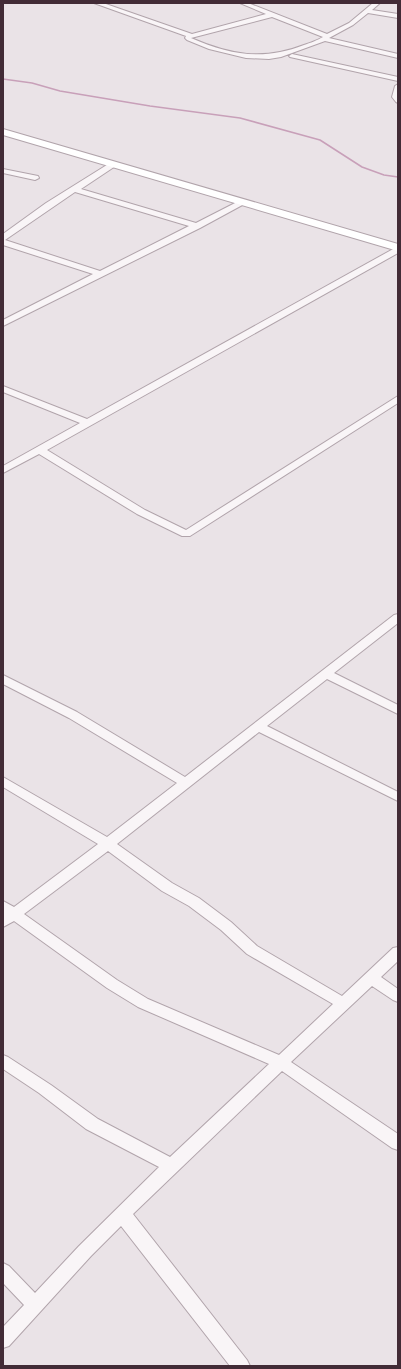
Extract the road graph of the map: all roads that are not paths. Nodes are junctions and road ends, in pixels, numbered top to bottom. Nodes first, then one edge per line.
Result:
1 (97, 3) edge
2 (243, 3) edge
3 (377, 3) edge
4 (366, 11) junction
5 (272, 15) junction
6 (398, 16) edge
7 (190, 36) junction
8 (326, 38) junction
9 (292, 56) dead end
10 (398, 56) edge
11 (398, 79) edge
12 (398, 86) edge
13 (398, 101) edge
14 (3, 132) edge
15 (113, 165) junction
16 (3, 171) edge
17 (35, 178) dead end
18 (74, 189) junction
19 (242, 203) junction
20 (197, 226) junction
21 (3, 238) edge
22 (3, 242) edge
23 (398, 249) edge
24 (100, 274) junction
25 (3, 323) edge
26 (3, 389) edge
27 (398, 399) edge
28 (88, 423) junction
29 (40, 450) junction
30 (3, 470) edge
31 (396, 622) edge
32 (325, 673) junction
33 (3, 679) edge
34 (398, 710) edge
35 (257, 726) junction
36 (3, 781) edge
37 (186, 783) junction
38 (398, 798) edge
39 (108, 844) junction
40 (7, 914) edge
41 (398, 952) edge
42 (371, 978) junction
43 (398, 996) edge
44 (344, 1003) junction
45 (3, 1061) edge
46 (281, 1063) junction
47 (398, 1143) edge
48 (171, 1166) junction
49 (123, 1215) junction
50 (3, 1271) edge
51 (35, 1305) junction
52 (3, 1340) edge
53 (241, 1366) edge

1 - 7 street
2 - 5 street
3 - 4 street
4 - 6 street
4 - 8 street
5 - 7 street
5 - 8 street
7 - 8 street
8 - 10 street
9 - 11 street
12 - 13 street
14 - 15 street
15 - 18 street
15 - 19 street
16 - 17 street
18 - 20 street
18 - 21 street
19 - 20 street
19 - 23 street
20 - 24 street
22 - 24 street
23 - 28 street
24 - 25 street
26 - 28 street
27 - 29 street
28 - 29 street
29 - 30 street
31 - 32 street
32 - 34 street
32 - 35 street
33 - 37 street
35 - 37 street
35 - 38 street
36 - 39 street
37 - 39 street
39 - 40 street
39 - 44 street
40 - 46 street
41 - 42 street
42 - 43 street
42 - 44 street
44 - 46 street
45 - 48 street
46 - 47 street
46 - 48 street
48 - 49 street
49 - 51 street
49 - 53 street
50 - 51 street
51 - 52 street

